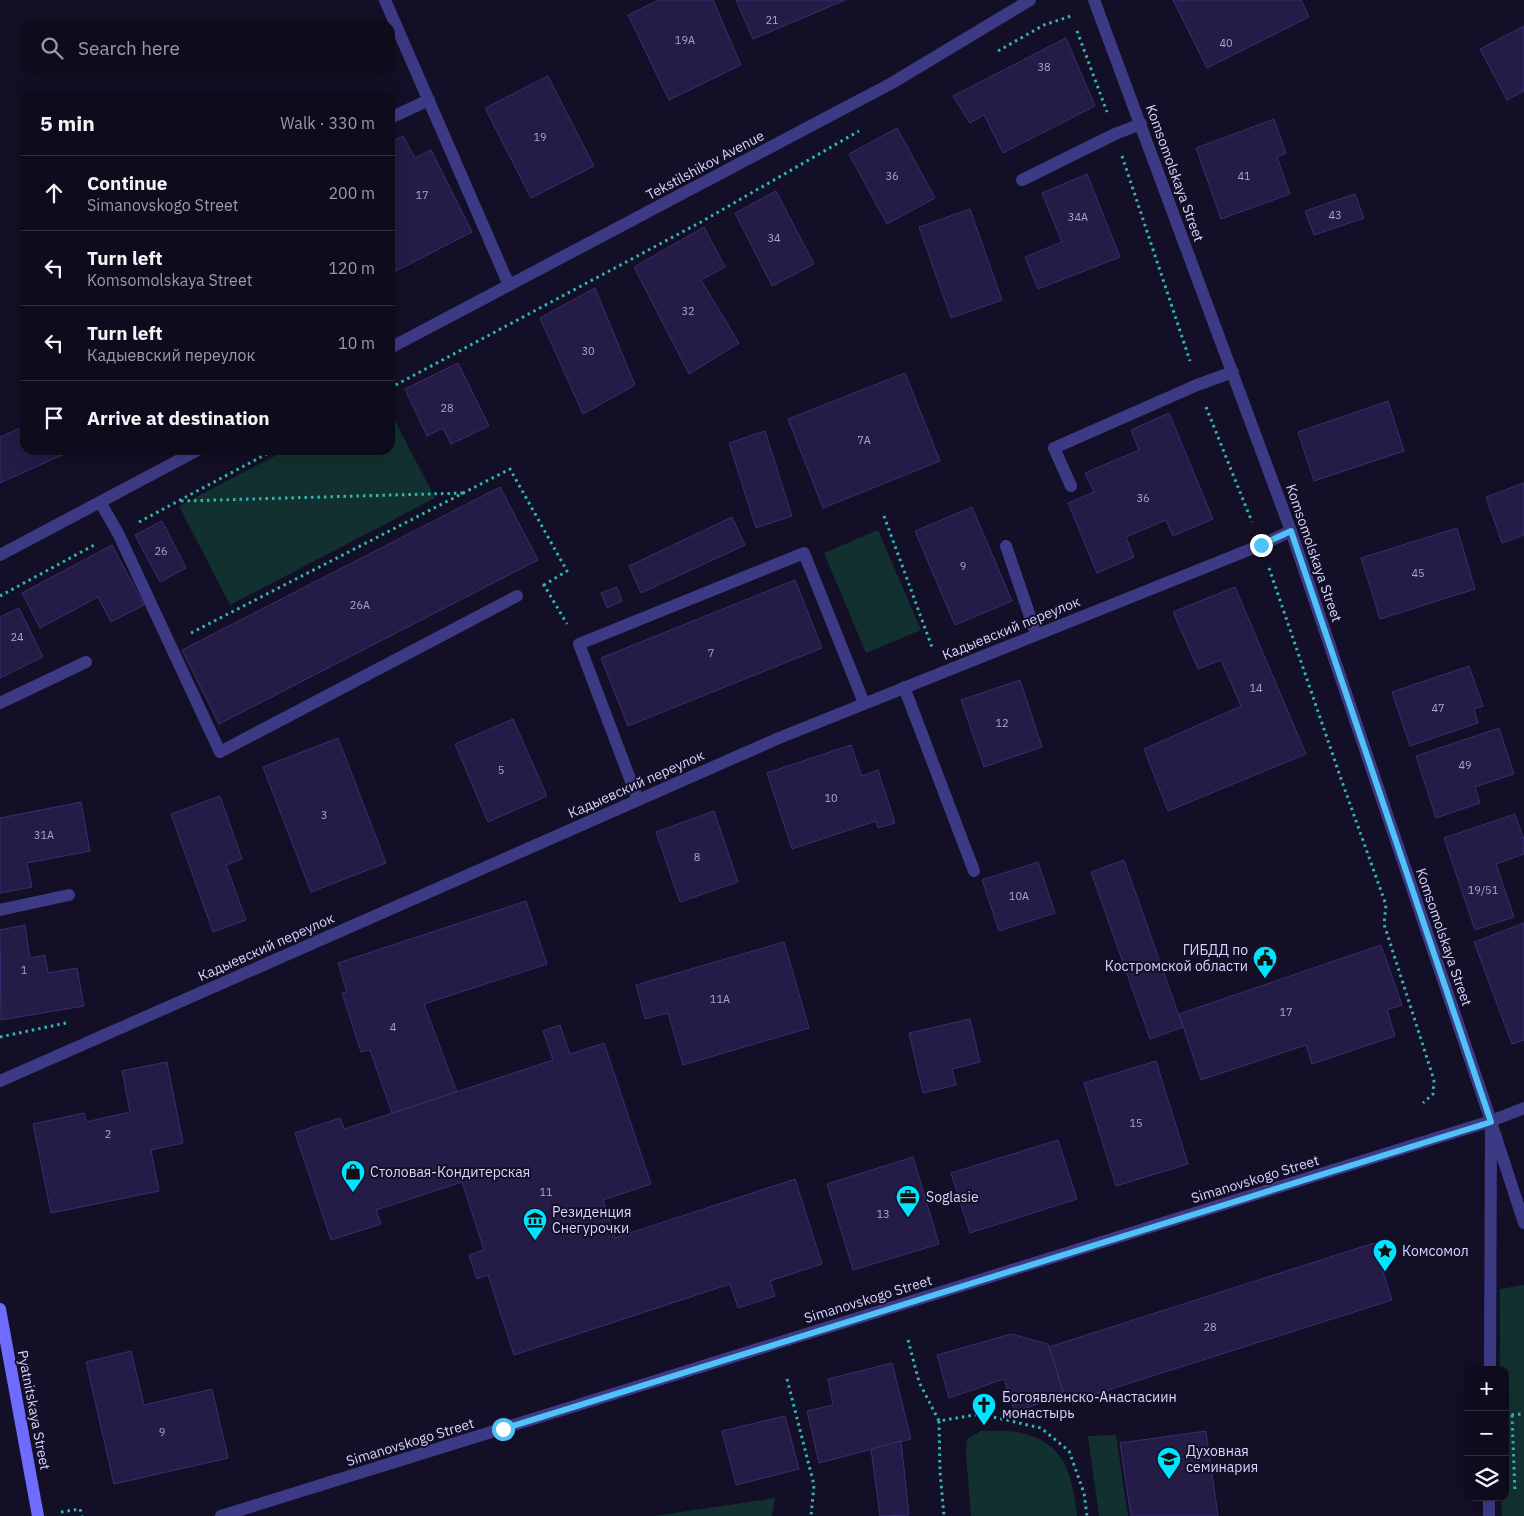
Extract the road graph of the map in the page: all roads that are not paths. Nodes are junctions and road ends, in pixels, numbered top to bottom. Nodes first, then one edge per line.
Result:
1 (386, 0) edge
2 (1030, 0) edge
3 (1094, 0) edge
4 (395, 20) edge
5 (395, 21) edge
6 (429, 100) junction
7 (395, 116) edge
8 (1141, 124) junction
9 (1022, 180) dead end
10 (509, 285) junction
11 (395, 345) edge
12 (1233, 372) junction
13 (189, 455) edge
14 (1070, 486) dead end
15 (100, 502) junction
16 (1291, 531) junction
17 (1006, 546) dead end
18 (0, 555) edge
19 (518, 596) road end
20 (1036, 634) junction
21 (86, 662) dead end
22 (904, 687) junction
23 (0, 702) edge
24 (864, 703) junction
25 (638, 800) junction
26 (974, 871) dead end
27 (69, 894) dead end
28 (0, 910) edge
29 (0, 1080) edge
30 (1524, 1108) edge
31 (1491, 1122) junction
32 (1524, 1223) edge
33 (0, 1309) edge
34 (1490, 1366) edge
35 (1489, 1501) edge
36 (38, 1516) edge
37 (221, 1516) edge
38 (1489, 1516) edge

1 - 4 street
2 - 10 street, Tekstilshikov Avenue
3 - 8 street, Komsomolskaya Street
5 - 6 street
6 - 7 street
6 - 10 street
8 - 9 street
8 - 12 street, Komsomolskaya Street
10 - 11 street, Tekstilshikov Avenue
12 - 14 street
12 - 16 street, Komsomolskaya Street
13 - 15 street
15 - 18 street
15 - 19 street
16 - 20 street, Кадыевский переулок
16 - 31 street, Komsomolskaya Street
17 - 20 street
20 - 22 street, Кадыевский переулок
21 - 23 street
22 - 24 street, Кадыевский переулок
22 - 26 street
24 - 25 street, Кадыевский переулок
24 - 25 street
25 - 29 street, Кадыевский переулок
27 - 28 street
30 - 31 street, Simanovskogo Street
31 - 32 street, Komsomolskaya Street
31 - 34 street, Komsomolskaya Street
31 - 37 street, Simanovskogo Street
33 - 36 main road, Pyatnitskaya Street
35 - 38 street

